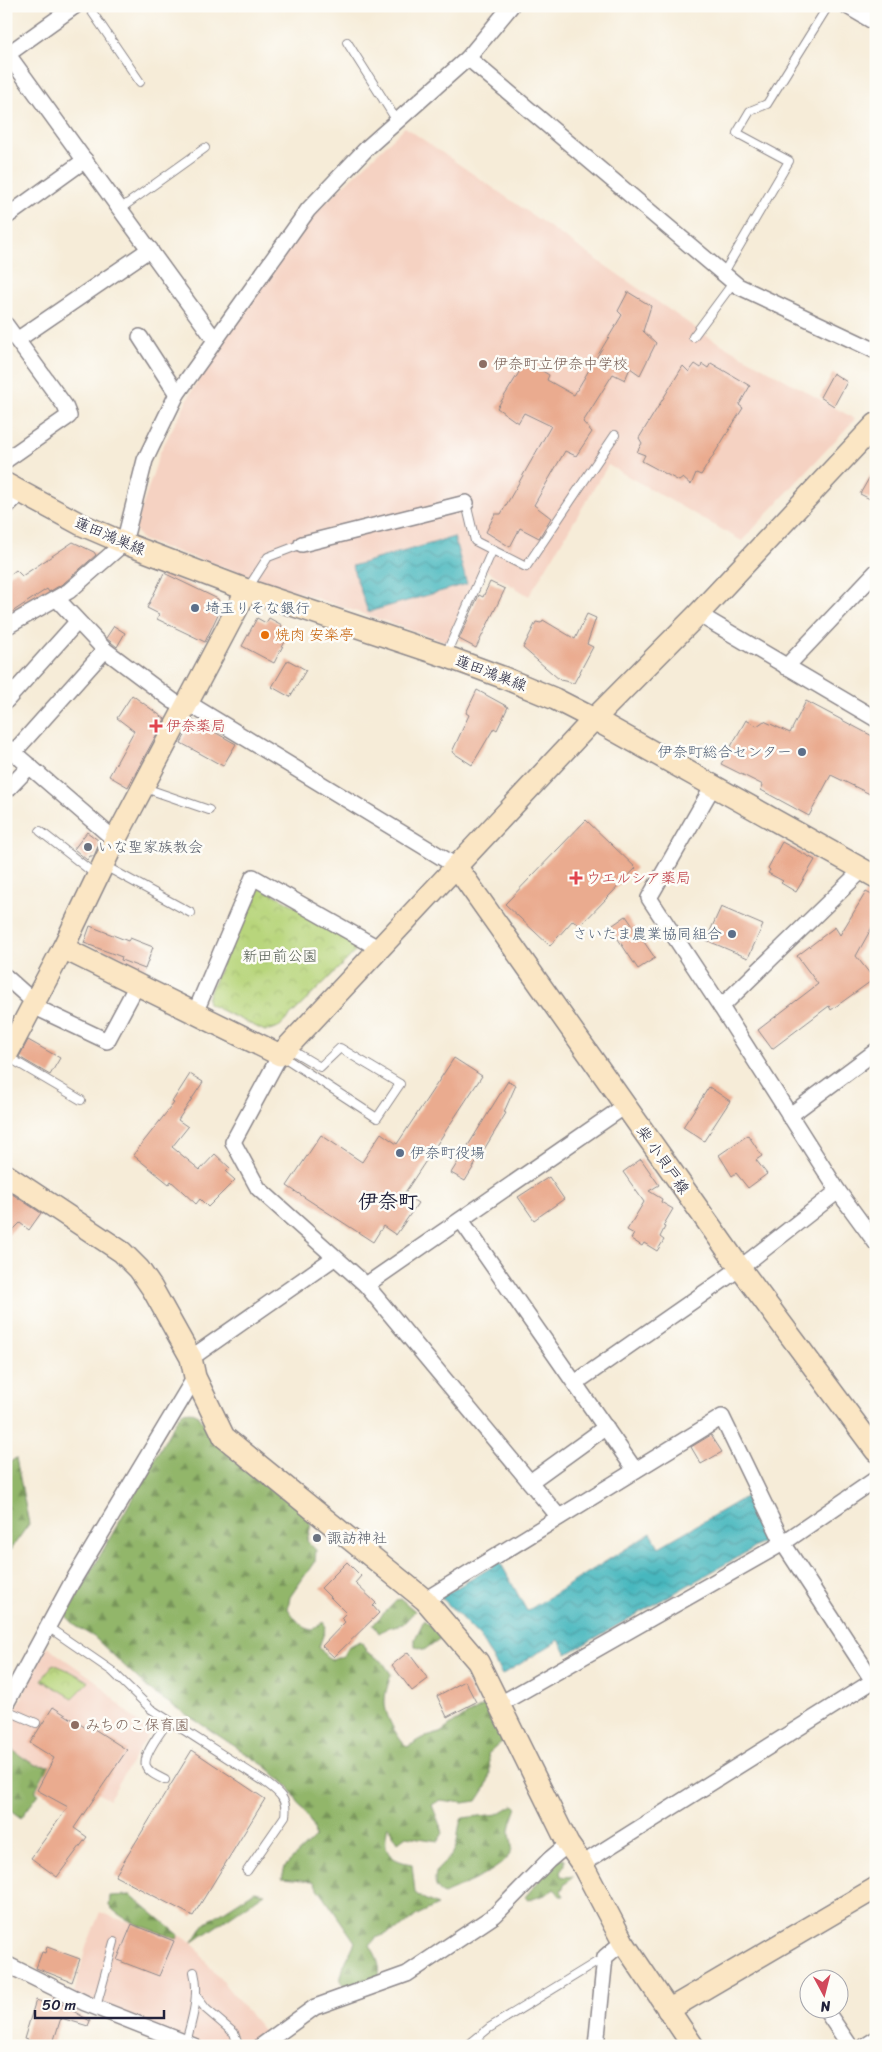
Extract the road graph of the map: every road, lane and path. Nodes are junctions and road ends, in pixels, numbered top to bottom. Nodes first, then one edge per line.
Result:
1 (75, 6) edge
2 (88, 6) edge
3 (511, 6) edge
4 (828, 6) edge
5 (846, 6) edge
6 (876, 23) edge
7 (347, 42) dead end
8 (7, 53) edge
9 (468, 58) junction
10 (140, 82) dead end
11 (397, 121) junction
12 (205, 148) dead end
13 (85, 160) junction
14 (120, 209) junction
15 (6, 217) edge
16 (150, 249) junction
17 (728, 278) junction
18 (6, 325) edge
19 (140, 337) dead end
20 (693, 338) dead end
21 (17, 340) junction
22 (216, 340) junction
23 (876, 350) edge
24 (177, 394) junction
25 (876, 424) edge
26 (615, 435) dead end
27 (6, 460) edge
28 (14, 488) edge
29 (466, 503) joint
30 (6, 507) edge
31 (124, 543) junction
32 (302, 544) joint
33 (492, 551) junction
34 (876, 572) edge
35 (247, 590) junction
36 (57, 599) junction
37 (698, 614) junction
38 (77, 622) junction
39 (6, 627) edge
40 (105, 650) junction
41 (445, 656) junction
42 (786, 667) junction
43 (6, 701) edge
44 (187, 705) junction
45 (594, 719) junction
46 (876, 719) edge
47 (10, 749) edge
48 (30, 766) junction
49 (713, 786) junction
50 (144, 787) junction
51 (6, 791) edge
52 (209, 810) dead end
53 (40, 831) dead end
54 (115, 840) junction
55 (456, 866) junction
56 (100, 871) junction
57 (869, 873) edge
58 (191, 912) dead end
59 (63, 948) junction
60 (378, 948) junction
61 (6, 977) edge
62 (137, 985) junction
63 (34, 1004) junction
64 (721, 1007) junction
65 (195, 1013) junction
66 (283, 1051) junction
67 (876, 1051) edge
68 (6, 1056) edge
69 (81, 1100) dead end
70 (625, 1106) junction
71 (789, 1116) junction
72 (7, 1178) edge
73 (838, 1191) junction
74 (461, 1220) junction
75 (876, 1243) edge
76 (334, 1258) junction
77 (740, 1268) junction
78 (366, 1285) junction
79 (193, 1367) junction
80 (575, 1383) junction
81 (606, 1428) junction
82 (876, 1451) edge
83 (636, 1470) junction
84 (876, 1479) edge
85 (530, 1482) junction
86 (559, 1517) junction
87 (782, 1543) junction
88 (425, 1600) junction
89 (48, 1627) junction
90 (6, 1704) edge
91 (500, 1704) junction
92 (6, 1710) edge
93 (168, 1721) junction
94 (36, 1723) dead end
95 (165, 1780) dead end
96 (568, 1844) junction
97 (582, 1864) junction
98 (247, 1871) dead end
99 (876, 1888) edge
100 (114, 1942) dead end
101 (623, 1942) junction
102 (605, 1956) junction
103 (6, 1964) edge
104 (194, 1972) dead end
105 (196, 1996) junction
106 (96, 2007) junction
107 (668, 2010) junction
108 (833, 2020) edge
109 (876, 2039) edge
110 (237, 2042) dead end
111 (190, 2044) edge
112 (261, 2046) edge
113 (467, 2046) edge
114 (596, 2046) edge
115 (693, 2046) edge
116 (850, 2046) edge
117 (865, 2046) edge

1 - 8 street
2 - 10 lane
3 - 9 street
4 - 17 lane
5 - 6 street
7 - 11 lane
8 - 13 street
9 - 11 street
9 - 17 street
11 - 22 street
12 - 14 lane
13 - 14 street
13 - 15 street
14 - 16 street
16 - 21 street
16 - 22 street
17 - 20 lane
17 - 23 street
18 - 21 street
19 - 24 street
21 - 27 street
22 - 24 street
24 - 31 street
25 - 37 street
26 - 33 lane
28 - 30 street
28 - 31 street, 蓮田鴻巣線
29 - 32 street
29 - 33 lane
31 - 35 street, 蓮田鴻巣線
31 - 36 street
32 - 35 lane
33 - 41 lane
34 - 42 street
35 - 41 street, 蓮田鴻巣線
35 - 44 street
36 - 38 street
36 - 39 street
37 - 42 street
37 - 45 street
38 - 40 street
38 - 43 street
40 - 44 street
40 - 47 street
41 - 45 street, 蓮田鴻巣線
42 - 46 street
44 - 50 street
44 - 55 street
45 - 49 street, 蓮田鴻巣線
45 - 55 street
47 - 48 street
48 - 51 street
48 - 54 street
49 - 57 street, 蓮田鴻巣線
49 - 64 street
50 - 52 lane
50 - 54 street
53 - 56 lane
54 - 56 street
55 - 60 street
55 - 70 street, 柴 小貝戸線
56 - 58 lane
56 - 59 street
57 - 64 street
59 - 62 street
59 - 63 street
60 - 65 street
60 - 66 street
61 - 63 street
62 - 63 street
62 - 65 street
63 - 68 street
64 - 71 street
65 - 66 street
66 - 66 lane
66 - 76 street
67 - 71 street
68 - 69 lane
70 - 74 street
70 - 77 street, 柴 小貝戸線
71 - 73 street
72 - 79 street
73 - 75 street
73 - 77 street
74 - 78 street
74 - 80 street
76 - 78 street
76 - 79 street
77 - 80 street
77 - 82 street, 柴 小貝戸線
78 - 85 street
79 - 88 street
79 - 89 street
80 - 81 street
81 - 83 street
81 - 85 street
83 - 86 street
83 - 87 street
84 - 87 street
85 - 86 street
86 - 88 street
87 - 91 street
87 - 97 street
88 - 91 street
89 - 90 street
89 - 93 lane
91 - 96 street
92 - 94 lane
93 - 95 lane
93 - 98 lane
96 - 97 street
96 - 112 street
97 - 101 street
99 - 107 street
100 - 106 lane
101 - 102 street
101 - 107 street
102 - 113 lane
102 - 114 street
103 - 106 street
104 - 105 lane
105 - 110 lane
105 - 111 lane
106 - 111 street
107 - 115 street
108 - 116 street
109 - 117 street

